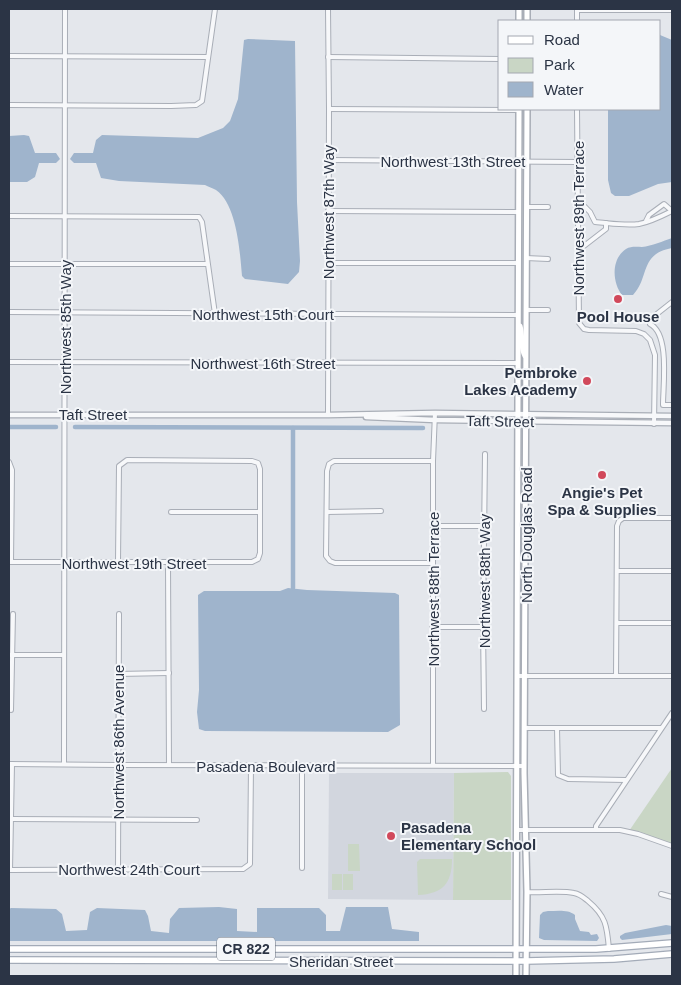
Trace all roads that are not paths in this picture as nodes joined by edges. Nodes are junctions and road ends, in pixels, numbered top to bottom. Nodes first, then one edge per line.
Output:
1 (64, 9) edge
2 (215, 9) edge
3 (328, 9) edge
4 (577, 9) edge
5 (672, 10) edge
6 (9, 56) edge
7 (65, 56) junction
8 (208, 56) junction
9 (328, 57) junction
10 (498, 59) edge
11 (9, 105) edge
12 (65, 105) junction
13 (329, 109) junction
14 (498, 110) edge
15 (519, 110) edge
16 (527, 110) edge
17 (577, 110) edge
18 (329, 160) junction
19 (519, 161) junction
20 (527, 161) junction
21 (577, 162) junction
22 (579, 205) junction
23 (527, 207) junction
24 (548, 207) dead end
25 (328, 211) junction
26 (519, 212) junction
27 (9, 216) edge
28 (65, 216) junction
29 (646, 221) junction
30 (606, 223) junction
31 (579, 246) junction
32 (526, 258) junction
33 (548, 259) dead end
34 (328, 263) junction
35 (518, 263) junction
36 (9, 264) edge
37 (65, 264) junction
38 (208, 264) junction
39 (672, 302) edge
40 (526, 310) junction
41 (548, 310) dead end
42 (9, 312) edge
43 (64, 312) junction
44 (215, 314) junction
45 (327, 314) junction
46 (518, 318) junction
47 (650, 324) junction
48 (644, 334) junction
49 (526, 357) junction
50 (9, 362) edge
51 (65, 362) junction
52 (328, 363) junction
53 (518, 363) junction
54 (672, 405) edge
55 (435, 413) junction
56 (9, 414) edge
57 (65, 414) junction
58 (518, 414) junction
59 (526, 414) junction
60 (328, 415) junction
61 (654, 416) junction
62 (672, 416) edge
63 (435, 420) junction
64 (518, 421) junction
65 (526, 421) junction
66 (672, 423) edge
67 (654, 424) junction
68 (485, 454) dead end
69 (433, 461) junction
70 (9, 462) edge
71 (382, 511) dead end
72 (171, 512) dead end
73 (260, 512) junction
74 (327, 512) junction
75 (672, 518) edge
76 (433, 526) junction
77 (483, 526) junction
78 (10, 562) edge
79 (118, 562) junction
80 (65, 563) junction
81 (168, 563) junction
82 (432, 564) junction
83 (616, 571) junction
84 (672, 571) edge
85 (13, 614) dead end
86 (119, 614) dead end
87 (617, 623) junction
88 (672, 623) edge
89 (432, 627) junction
90 (483, 627) junction
91 (10, 655) edge
92 (64, 655) junction
93 (169, 673) junction
94 (118, 674) junction
95 (517, 676) junction
96 (525, 676) junction
97 (616, 676) junction
98 (672, 676) edge
99 (484, 708) dead end
100 (11, 710) dead end
101 (672, 713) edge
102 (525, 728) junction
103 (558, 728) junction
104 (662, 728) junction
105 (11, 764) edge
106 (64, 764) junction
107 (433, 765) junction
108 (117, 766) junction
109 (169, 766) junction
110 (251, 766) junction
111 (302, 766) junction
112 (516, 766) junction
113 (524, 766) junction
114 (626, 780) junction
115 (11, 819) junction
116 (118, 819) junction
117 (197, 820) dead end
118 (516, 830) junction
119 (524, 830) junction
120 (596, 830) junction
121 (672, 846) edge
122 (302, 868) dead end
123 (118, 869) junction
124 (10, 870) edge
125 (527, 892) junction
126 (661, 894) dead end
127 (672, 897) edge
128 (672, 944) edge
129 (9, 949) edge
130 (516, 949) junction
131 (527, 949) junction
132 (609, 949) junction
133 (672, 954) edge
134 (9, 960) edge
135 (516, 961) junction
136 (526, 961) junction
137 (516, 976) edge
138 (526, 976) edge

1 - 7 street, Northwest 85th Way
2 - 8 street
3 - 9 street, Northwest 87th Way
4 - 5 street
6 - 7 street
7 - 8 street
7 - 12 street, Northwest 85th Way
8 - 12 street
9 - 10 street
9 - 13 street, Northwest 87th Way
11 - 12 street
12 - 28 street, Northwest 85th Way
13 - 14 street
13 - 18 street, Northwest 87th Way
15 - 19 main road, North Douglas Road
16 - 20 main road, North Douglas Road
17 - 21 street, Northwest 89th Terrace
18 - 19 street, Northwest 13th Street
18 - 25 street, Northwest 87th Way
19 - 20 street, Northwest 13th Street
19 - 26 main road, North Douglas Road
20 - 21 street, Northwest 13th Street
20 - 23 main road, North Douglas Road
21 - 22 street, Northwest 89th Terrace
22 - 30 street
22 - 31 street, Northwest 89th Terrace
23 - 24 street
23 - 32 main road, North Douglas Road
25 - 26 street
25 - 34 street, Northwest 87th Way
26 - 35 main road, North Douglas Road
27 - 28 street
28 - 37 street, Northwest 85th Way
28 - 38 street
29 - 29 street
29 - 30 street
30 - 31 street
31 - 48 street, Northwest 89th Terrace
32 - 33 street
32 - 40 main road, North Douglas Road
34 - 35 street
34 - 45 street, Northwest 87th Way
35 - 46 main road, North Douglas Road
36 - 37 street
37 - 38 street
37 - 43 street, Northwest 85th Way
38 - 44 street
39 - 47 street
40 - 41 street
40 - 49 main road, North Douglas Road
42 - 43 street, Northwest 15th Court
43 - 44 street, Northwest 15th Court
43 - 51 street, Northwest 85th Way
44 - 45 street, Northwest 15th Court
45 - 46 street, Northwest 15th Court
45 - 52 street, Northwest 87th Way
46 - 49 main road
46 - 53 main road, North Douglas Road
47 - 48 street
47 - 54 street
48 - 61 street
49 - 59 main road, North Douglas Road
50 - 51 street, Northwest 16th Street
51 - 52 street, Northwest 16th Street
51 - 57 street, Northwest 85th Way
52 - 53 street, Northwest 16th Street
52 - 60 street, Northwest 87th Way
53 - 58 main road, North Douglas Road
55 - 58 street, Taft Street
55 - 60 street, Taft Street
55 - 63 street, Northwest 88th Terrace
56 - 57 street, Taft Street
57 - 60 street, Taft Street
57 - 80 street, Northwest 85th Way
58 - 59 street, Taft Street
58 - 64 main road, North Douglas Road
59 - 61 street, Taft Street
59 - 65 main road, North Douglas Road
60 - 63 street, Taft Street
61 - 62 street, Taft Street
61 - 67 street
63 - 64 street, Taft Street
63 - 69 street, Northwest 88th Terrace
64 - 65 street, Taft Street
64 - 95 main road, North Douglas Road
65 - 67 street, Taft Street
65 - 96 main road, North Douglas Road
66 - 67 street, Taft Street
68 - 77 street, Northwest 88th Way
69 - 74 street
69 - 76 street, Northwest 88th Terrace
70 - 78 street
71 - 74 street
72 - 73 street
73 - 79 street
73 - 81 street, Northwest 19th Street
74 - 82 street
75 - 83 street
76 - 77 street
76 - 82 street, Northwest 88th Terrace
77 - 90 street, Northwest 88th Way
78 - 80 street, Northwest 19th Street
79 - 80 street, Northwest 19th Street
79 - 81 street, Northwest 19th Street
80 - 92 street, Northwest 85th Way
81 - 93 street
82 - 89 street, Northwest 88th Terrace
83 - 84 street
83 - 87 street
85 - 91 street
86 - 94 street, Northwest 86th Avenue
87 - 88 street
87 - 97 street
89 - 90 street
89 - 107 street, Northwest 88th Terrace
90 - 99 street, Northwest 88th Way
91 - 92 street
91 - 100 street
92 - 106 street, Northwest 85th Way
93 - 94 street
93 - 109 street
94 - 108 street, Northwest 86th Avenue
95 - 96 street
95 - 112 main road, North Douglas Road
96 - 97 street
96 - 102 main road, North Douglas Road
97 - 98 street
101 - 104 street
102 - 103 street
102 - 113 main road, North Douglas Road
103 - 104 street
103 - 114 street
104 - 114 street
105 - 106 street, Pasadena Boulevard
105 - 115 street
106 - 108 street, Pasadena Boulevard
107 - 111 street, Pasadena Boulevard
107 - 112 street, Pasadena Boulevard
108 - 109 street, Pasadena Boulevard
108 - 116 street, Northwest 86th Avenue
109 - 110 street, Pasadena Boulevard
110 - 111 street, Pasadena Boulevard
110 - 123 street, Northwest 24th Court
111 - 122 street
112 - 113 street, Pasadena Boulevard
112 - 118 main road, North Douglas Road
113 - 119 main road, North Douglas Road
114 - 120 street
115 - 116 street
115 - 124 street
116 - 117 street
116 - 123 street, Northwest 86th Avenue
118 - 119 street
118 - 130 main road, North Douglas Road
119 - 120 street
119 - 125 main road, North Douglas Road
120 - 121 street
123 - 124 street, Northwest 24th Court
125 - 131 main road, North Douglas Road
125 - 132 street
126 - 127 street
128 - 132 main road, Sheridan Street / CR 822
129 - 130 main road, Sheridan Street / CR 822
130 - 131 main road, Sheridan Street / CR 822
130 - 135 main road, North Douglas Road
131 - 132 main road, Sheridan Street / CR 822
131 - 136 main road, North Douglas Road
133 - 136 main road, Sheridan Street / CR 822
134 - 135 main road, Sheridan Street / CR 822
135 - 136 main road, Sheridan Street / CR 822
135 - 137 main road, North Douglas Road
136 - 138 main road, North Douglas Road

